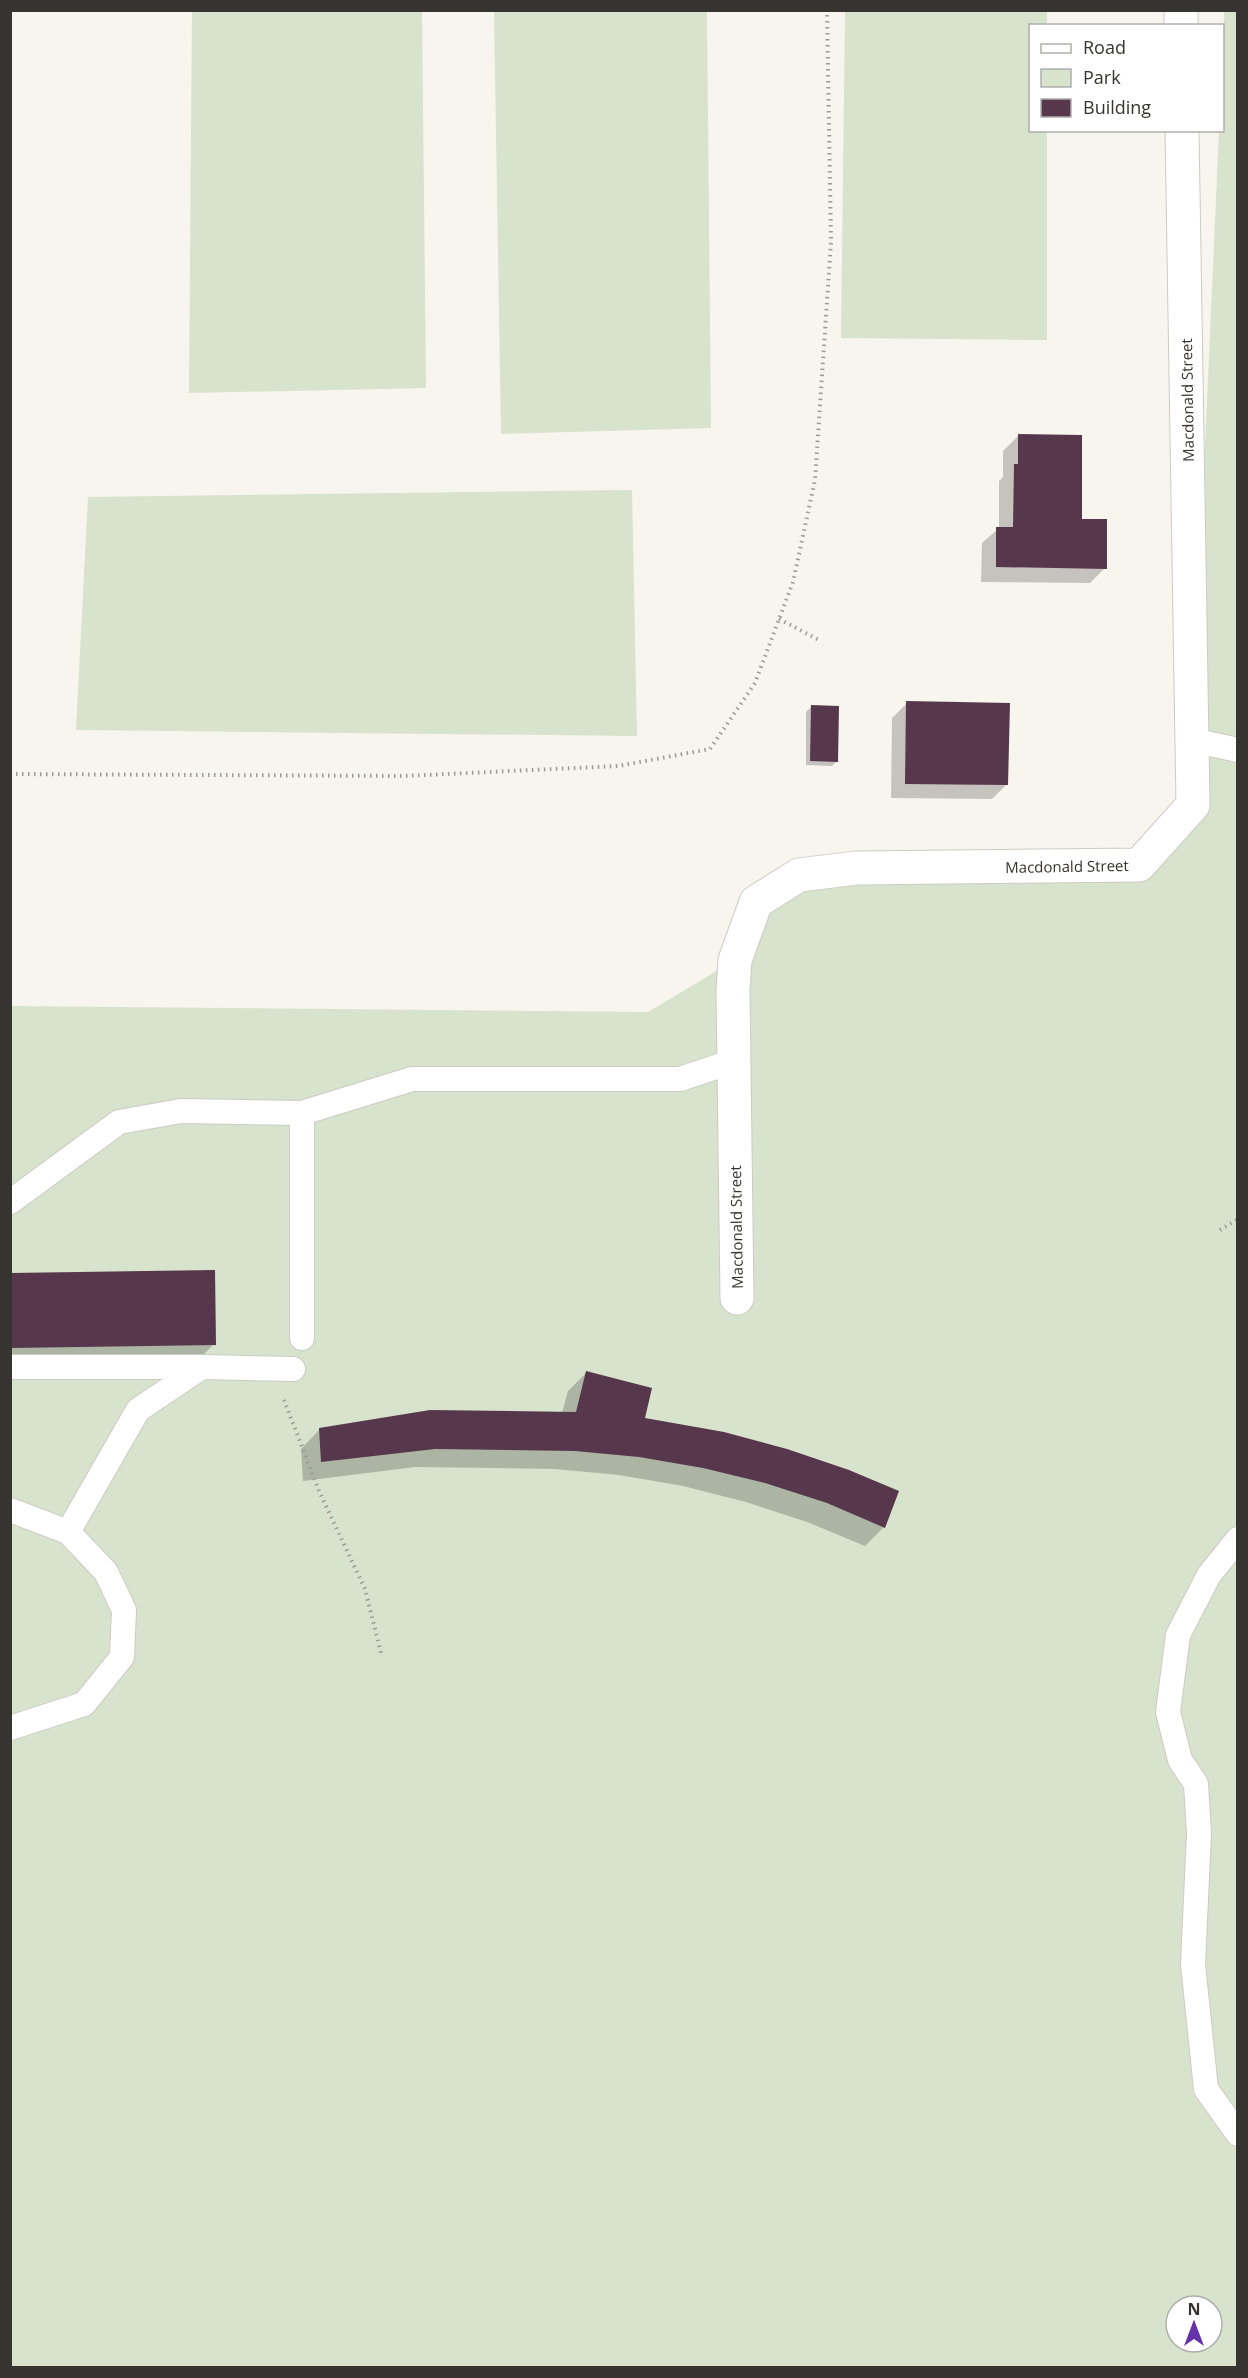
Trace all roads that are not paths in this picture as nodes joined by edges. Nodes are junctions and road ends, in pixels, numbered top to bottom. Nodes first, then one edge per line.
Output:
1 (1182, 132) edge
2 (1192, 740) junction
3 (1238, 750) edge
4 (734, 1061) junction
5 (302, 1113) junction
6 (10, 1202) edge
7 (737, 1298) dead end
8 (302, 1338) dead end
9 (10, 1367) edge
10 (202, 1367) junction
11 (293, 1369) road end
12 (10, 1510) edge
13 (68, 1532) junction
14 (1238, 1539) edge
15 (10, 1728) edge
16 (1238, 2134) edge

1 - 2 street, Macdonald Street
2 - 3 lane
2 - 4 street, Macdonald Street
4 - 5 lane
4 - 7 street, Macdonald Street
5 - 6 lane
5 - 8 lane
9 - 10 lane
10 - 11 lane
10 - 13 lane
12 - 13 lane
13 - 15 lane
14 - 16 lane

